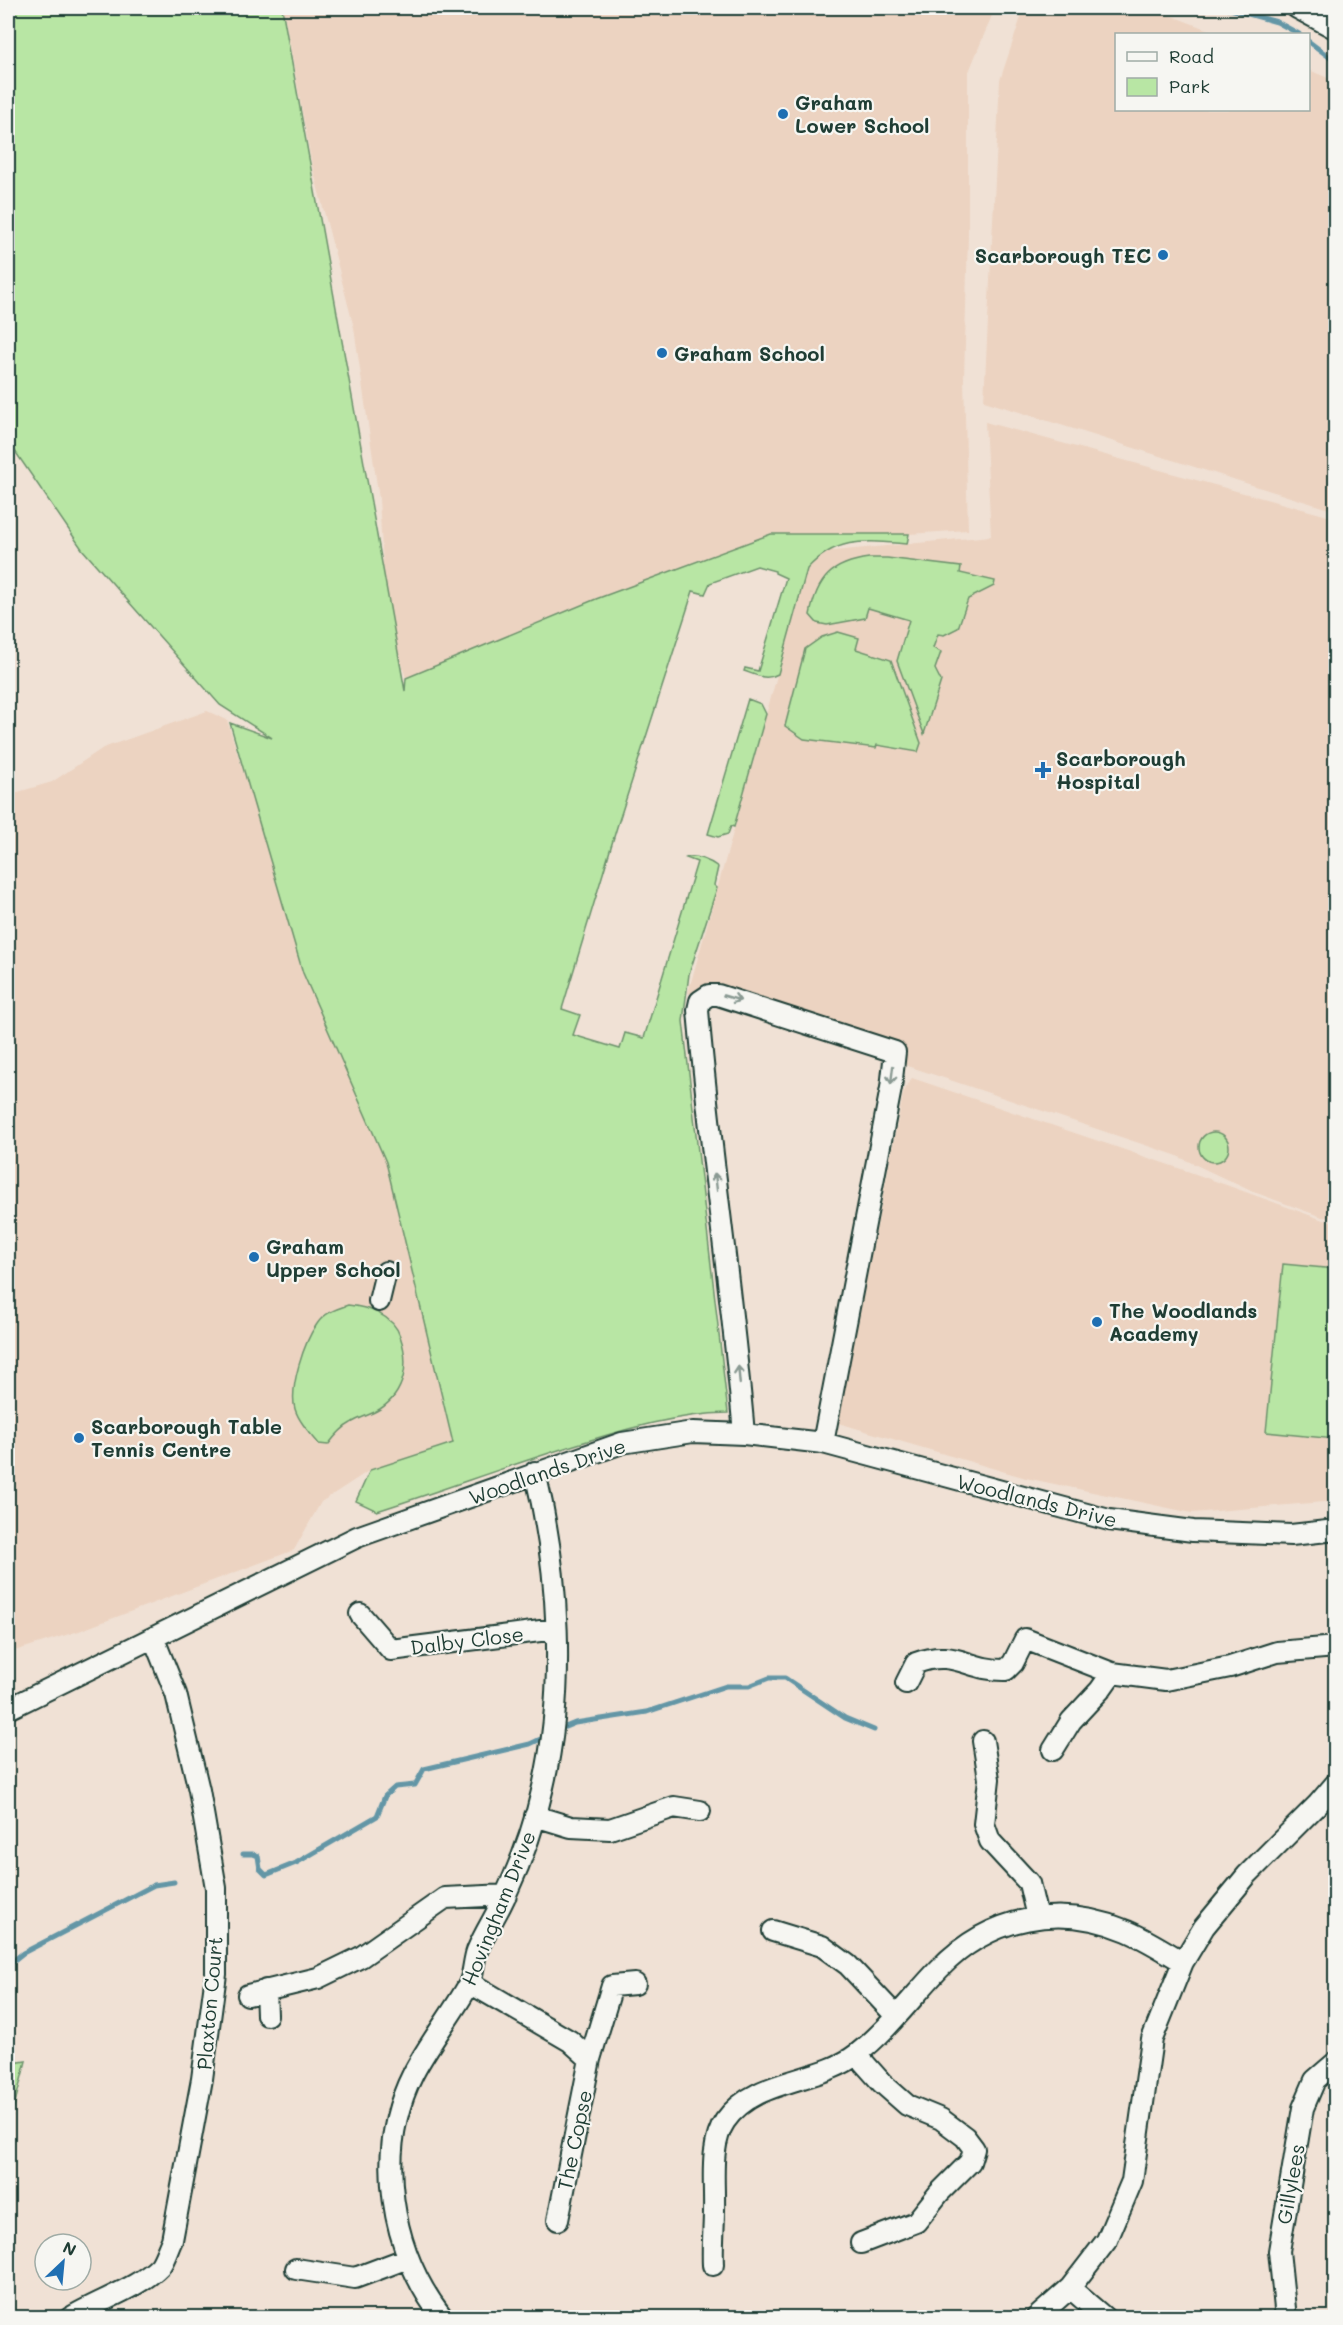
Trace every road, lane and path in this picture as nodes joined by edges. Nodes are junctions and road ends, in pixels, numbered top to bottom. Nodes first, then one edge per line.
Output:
1 (1297, 8) edge
2 (1335, 29) edge
3 (386, 1272) dead end
4 (379, 1301) dead end
5 (744, 1434) junction
6 (823, 1443) junction
7 (535, 1472) junction
8 (1335, 1530) edge
9 (360, 1614) dead end
10 (556, 1629) junction
11 (154, 1639) junction
12 (1335, 1647) edge
13 (1112, 1673) junction
14 (906, 1683) dead end
15 (8, 1709) edge
16 (983, 1741) dead end
17 (1053, 1750) dead end
18 (1335, 1783) edge
19 (700, 1811) dead end
20 (535, 1816) junction
21 (506, 1895) junction
22 (1037, 1917) junction
23 (774, 1931) dead end
24 (1183, 1962) junction
25 (470, 1983) junction
26 (635, 1984) dead end
27 (267, 2015) dead end
28 (896, 2016) junction
29 (857, 2055) junction
30 (590, 2059) junction
31 (1335, 2062) edge
32 (558, 2220) dead end
33 (861, 2243) dead end
34 (408, 2258) junction
35 (713, 2265) dead end
36 (296, 2269) dead end
37 (1070, 2288) junction
38 (70, 2318) edge
39 (443, 2318) edge
40 (1036, 2318) edge
41 (1105, 2318) edge
42 (1286, 2318) edge

1 - 2 street
3 - 4 street
5 - 6 street, Woodlands Drive
5 -> 6 street
5 - 7 street, Woodlands Drive
6 - 8 street, Woodlands Drive
7 - 10 street, Hovingham Drive
7 - 11 street, Woodlands Drive
9 - 10 street, Dalby Close
10 - 20 street, Hovingham Drive
11 - 15 street, Woodlands Drive
11 - 38 street, Plaxton Court
12 - 13 street
13 - 14 street
13 - 17 street
16 - 22 street
18 - 24 street
19 - 20 street
20 - 21 street, Hovingham Drive
21 - 25 street, Hovingham Drive
21 - 27 street
22 - 24 street
22 - 28 street
23 - 28 street
24 - 37 street
25 - 30 street
25 - 34 street, Hovingham Drive
26 - 30 street, The Copse
28 - 29 street
29 - 33 street
29 - 35 street
30 - 32 street, The Copse
31 - 42 street, Gillylees
34 - 36 street
34 - 39 street, Hovingham Drive
37 - 40 street
37 - 41 street

